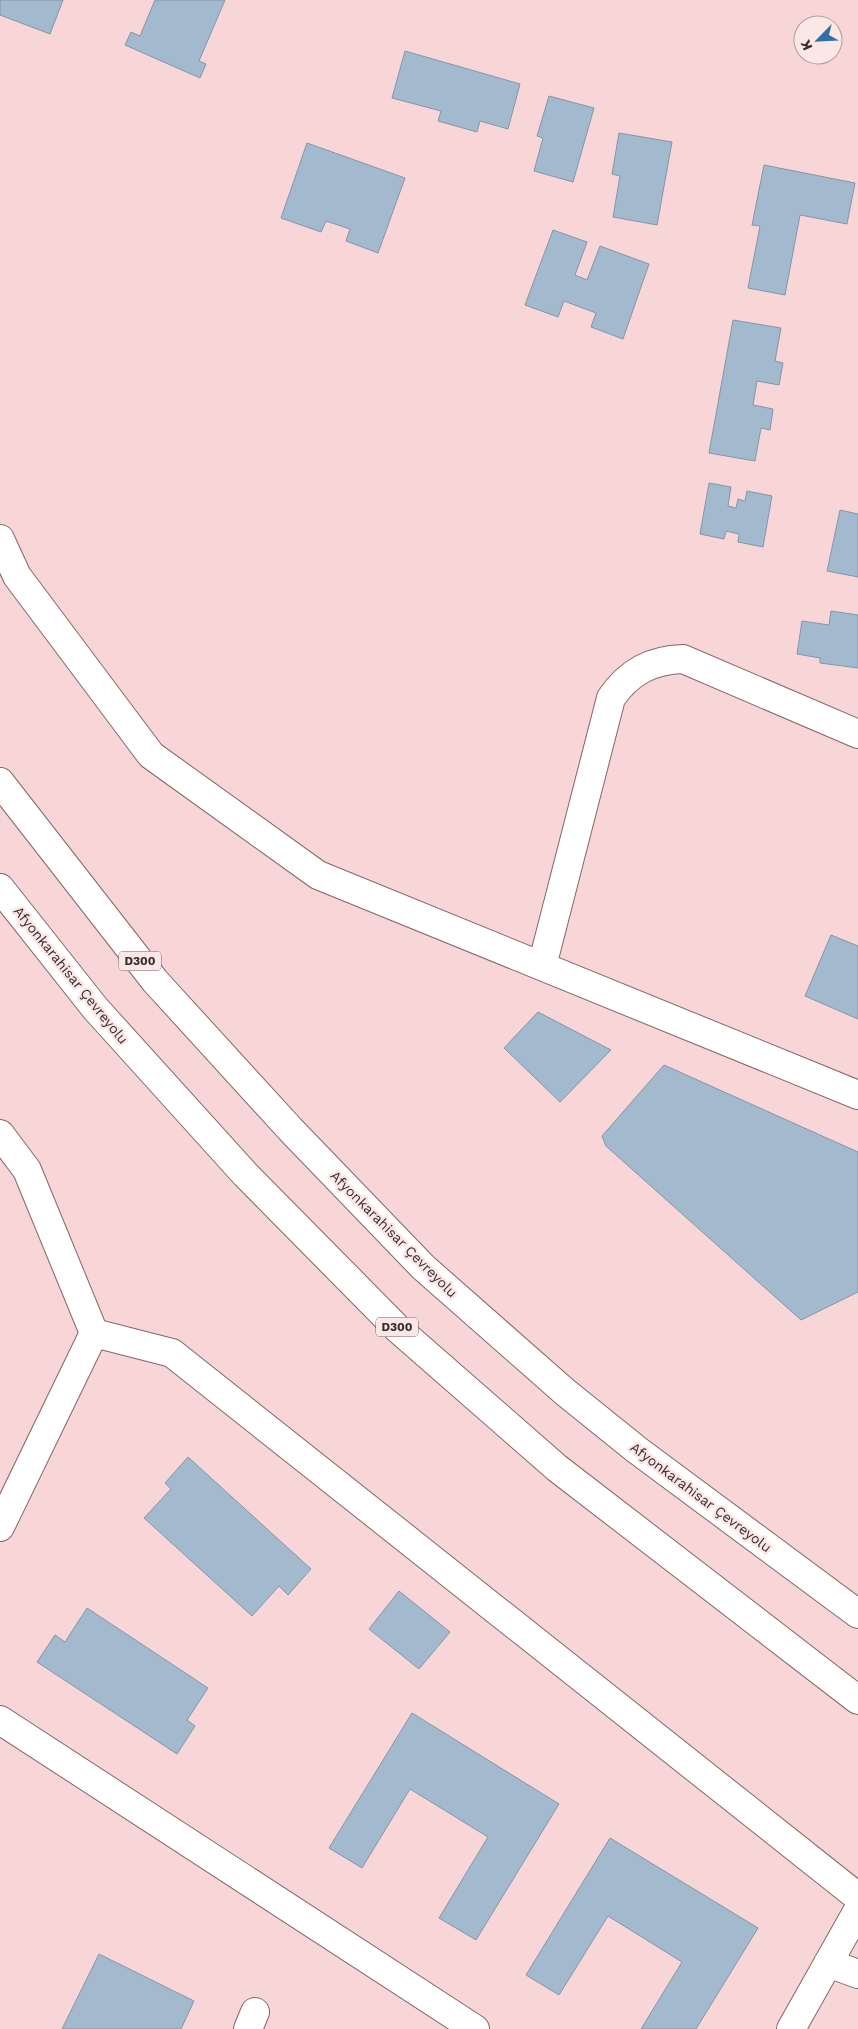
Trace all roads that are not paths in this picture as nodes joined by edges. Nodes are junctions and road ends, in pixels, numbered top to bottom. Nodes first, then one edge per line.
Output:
1 (0, 539) edge
2 (858, 734) edge
3 (0, 782) edge
4 (0, 888) edge
5 (542, 966) junction
6 (858, 1095) edge
7 (0, 1134) edge
8 (94, 1333) junction
9 (0, 1527) edge
10 (858, 1614) edge
11 (858, 1700) edge
12 (0, 1720) edge
13 (858, 1897) edge
14 (858, 1910) edge
15 (828, 1963) junction
16 (858, 1974) edge
17 (475, 2029) edge
18 (791, 2029) edge

1 - 5 main road
2 - 5 main road
3 - 10 main road, Afyonkarahisar Çevreyolu / D300
4 - 11 main road, Afyonkarahisar Çevreyolu / D300
5 - 6 main road
7 - 8 main road
8 - 9 main road
8 - 13 main road
12 - 17 main road
14 - 15 main road
15 - 16 main road
15 - 18 main road

